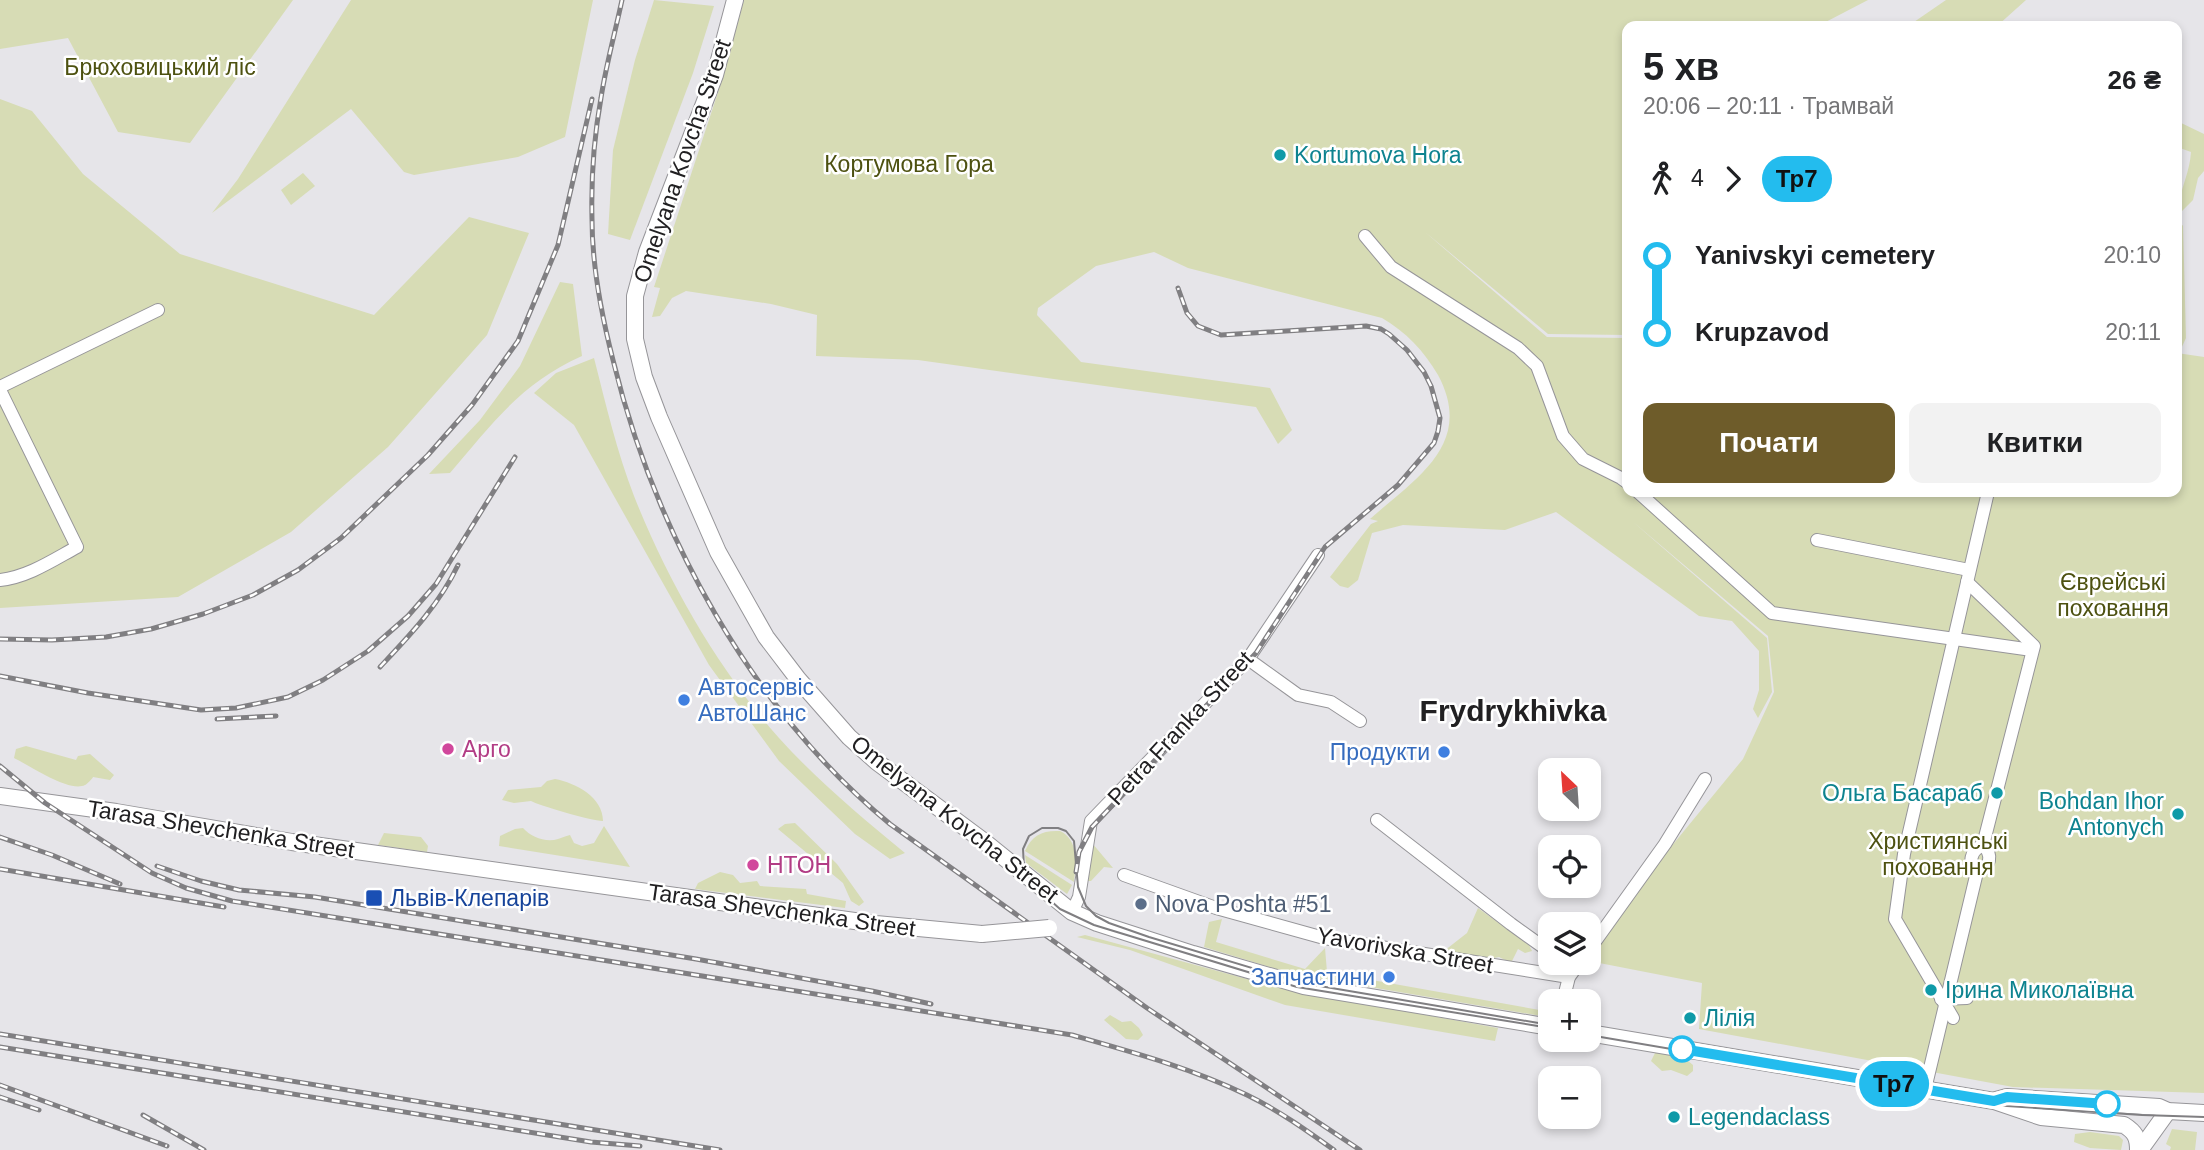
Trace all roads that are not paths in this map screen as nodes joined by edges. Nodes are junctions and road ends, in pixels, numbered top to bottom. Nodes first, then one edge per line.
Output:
1 (735, 0) edge
2 (1365, 236) dead end
3 (158, 310) dead end
4 (0, 388) edge
5 (1622, 479) edge
6 (1644, 497) edge
7 (1986, 497) edge
8 (1817, 540) dead end
9 (1318, 555) dead end
10 (1968, 576) junction
11 (0, 580) edge
12 (1954, 639) junction
13 (2032, 650) junction
14 (1248, 659) junction
15 (1360, 721) dead end
16 (1705, 779) dead end
17 (0, 796) edge
18 (1377, 820) dead end
19 (1124, 875) dead end
20 (1072, 912) junction
21 (1601, 933) edge
22 (1538, 943) edge
23 (1538, 964) edge
24 (1967, 998) dead end
25 (1941, 1003) junction
26 (1953, 1018) dead end
27 (1538, 1025) edge
28 (1601, 1035) edge
29 (1924, 1089) junction
30 (1994, 1101) junction
31 (2168, 1111) junction
32 (2204, 1113) edge
33 (2139, 1150) edge

1 - 20 main road, Omelyana Kovcha Street
2 - 5 street
3 - 4 street
4 - 11 street
6 - 12 street
7 - 10 street
8 - 10 street
9 - 14 street, Petra Franka Street
10 - 12 street
10 - 13 street
12 - 13 street
12 - 25 street
13 - 25 street
14 - 15 street
14 - 20 street, Petra Franka Street
16 - 21 street
17 - 20 main road, Tarasa Shevchenka Street, bridge
18 - 22 street
19 - 23 street, Yavorivska Street
20 - 27 main road
24 - 25 street
25 - 26 street
25 - 29 street
28 - 29 main road
29 - 30 main road
30 - 31 main road
30 - 33 main road
31 - 32 main road
31 - 33 main road

